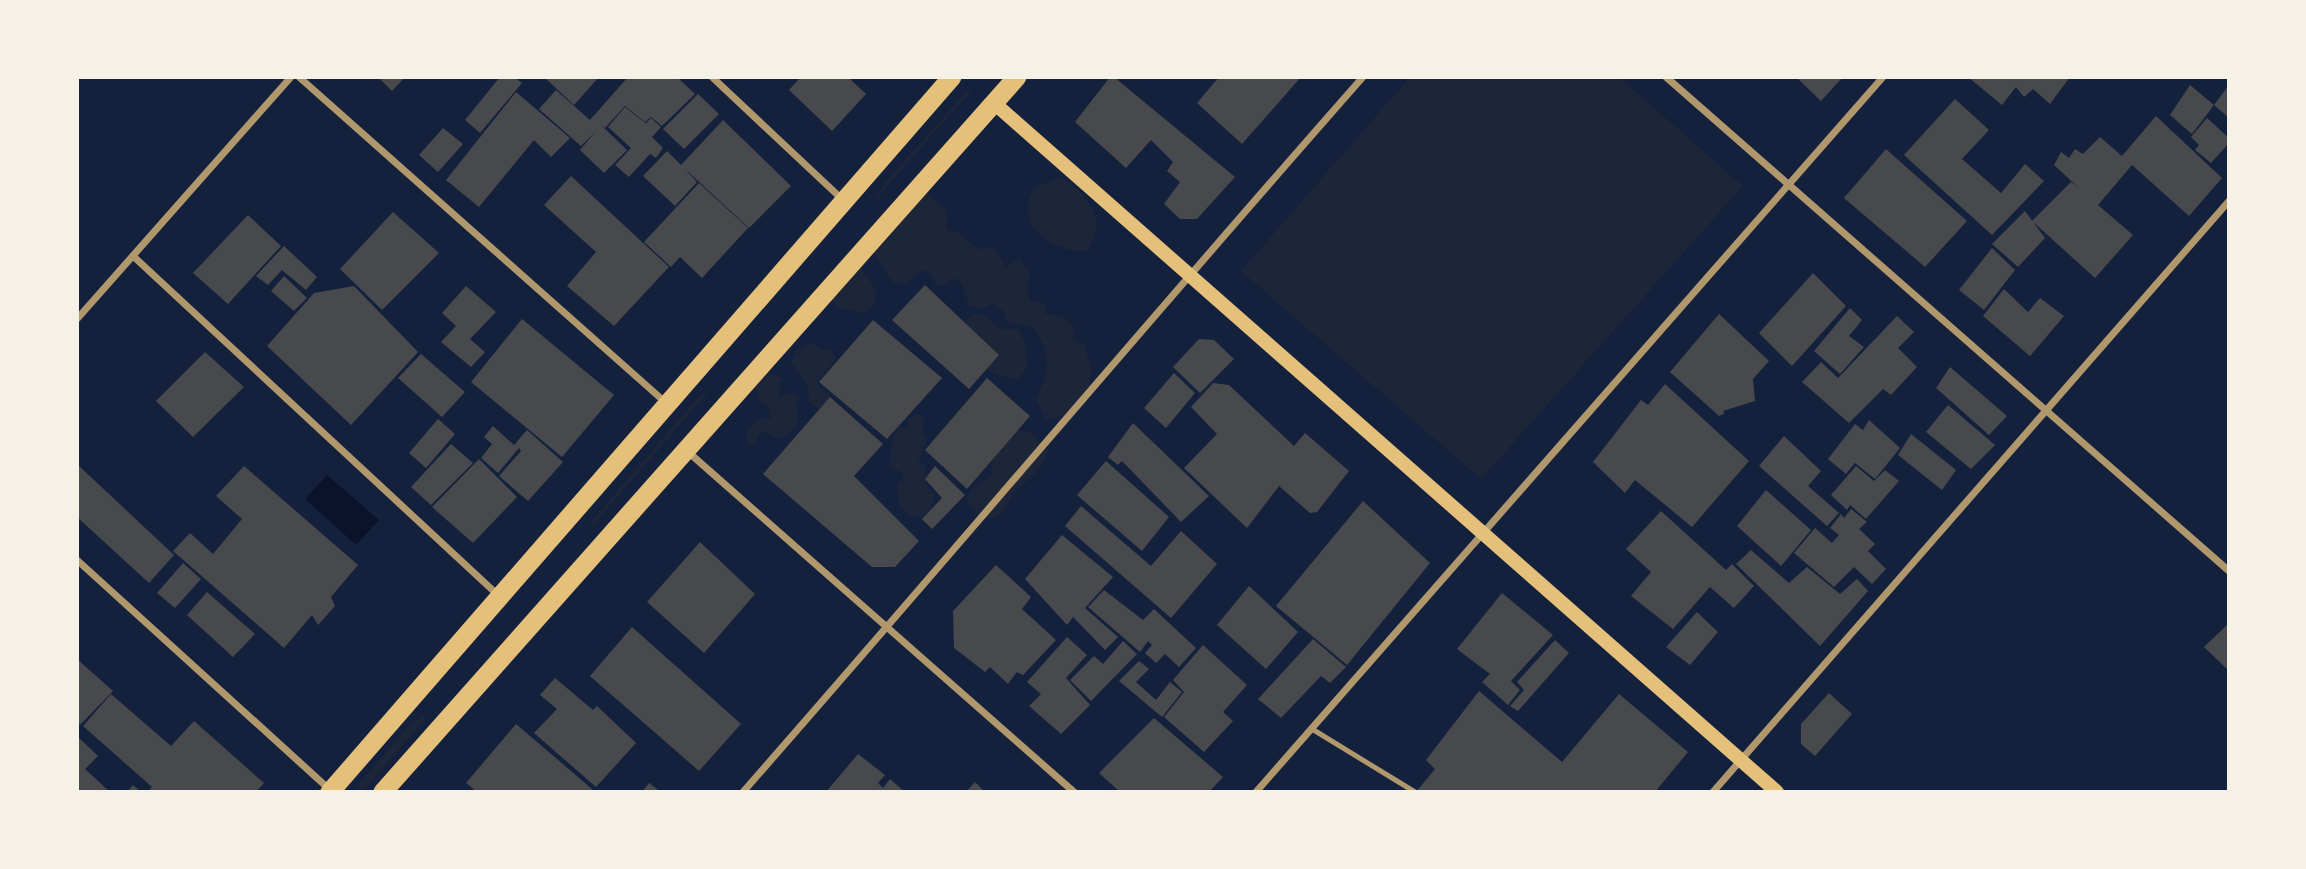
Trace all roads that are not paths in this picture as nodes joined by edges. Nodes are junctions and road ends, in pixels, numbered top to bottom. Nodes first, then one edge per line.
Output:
1 (291, 77) edge
2 (299, 77) edge
3 (712, 77) edge
4 (952, 77) edge
5 (1017, 77) edge
6 (1363, 77) edge
7 (1666, 77) edge
8 (1883, 77) edge
9 (994, 103) junction
10 (1789, 185) junction
11 (844, 201) junction
12 (2229, 201) edge
13 (133, 256) junction
14 (1188, 275) junction
15 (77, 320) edge
16 (667, 403) junction
17 (2046, 411) junction
18 (686, 450) junction
19 (1484, 535) junction
20 (77, 560) edge
21 (2229, 571) edge
22 (500, 597) junction
23 (887, 628) junction
24 (1312, 729) junction
25 (1741, 760) junction
26 (331, 792) edge
27 (383, 792) edge
28 (743, 792) edge
29 (1073, 792) edge
30 (1256, 792) edge
31 (1415, 792) edge
32 (1713, 792) edge
33 (1777, 792) edge

1 - 13 street
2 - 16 street
3 - 11 street
4 - 11 highway
5 - 9 highway
6 - 14 street
7 - 10 street
8 - 10 street
9 - 14 main road
9 - 18 highway
10 - 17 street
10 - 19 street
11 - 16 highway
12 - 17 street
13 - 15 street
13 - 22 street
14 - 19 main road
14 - 23 street
16 - 22 highway
17 - 21 street
17 - 25 street
18 - 23 street
18 - 27 highway
19 - 24 street
19 - 25 main road
20 - 26 street
22 - 26 highway
23 - 28 street
23 - 29 street
24 - 30 street
24 - 31 lane
25 - 32 street
25 - 33 main road

